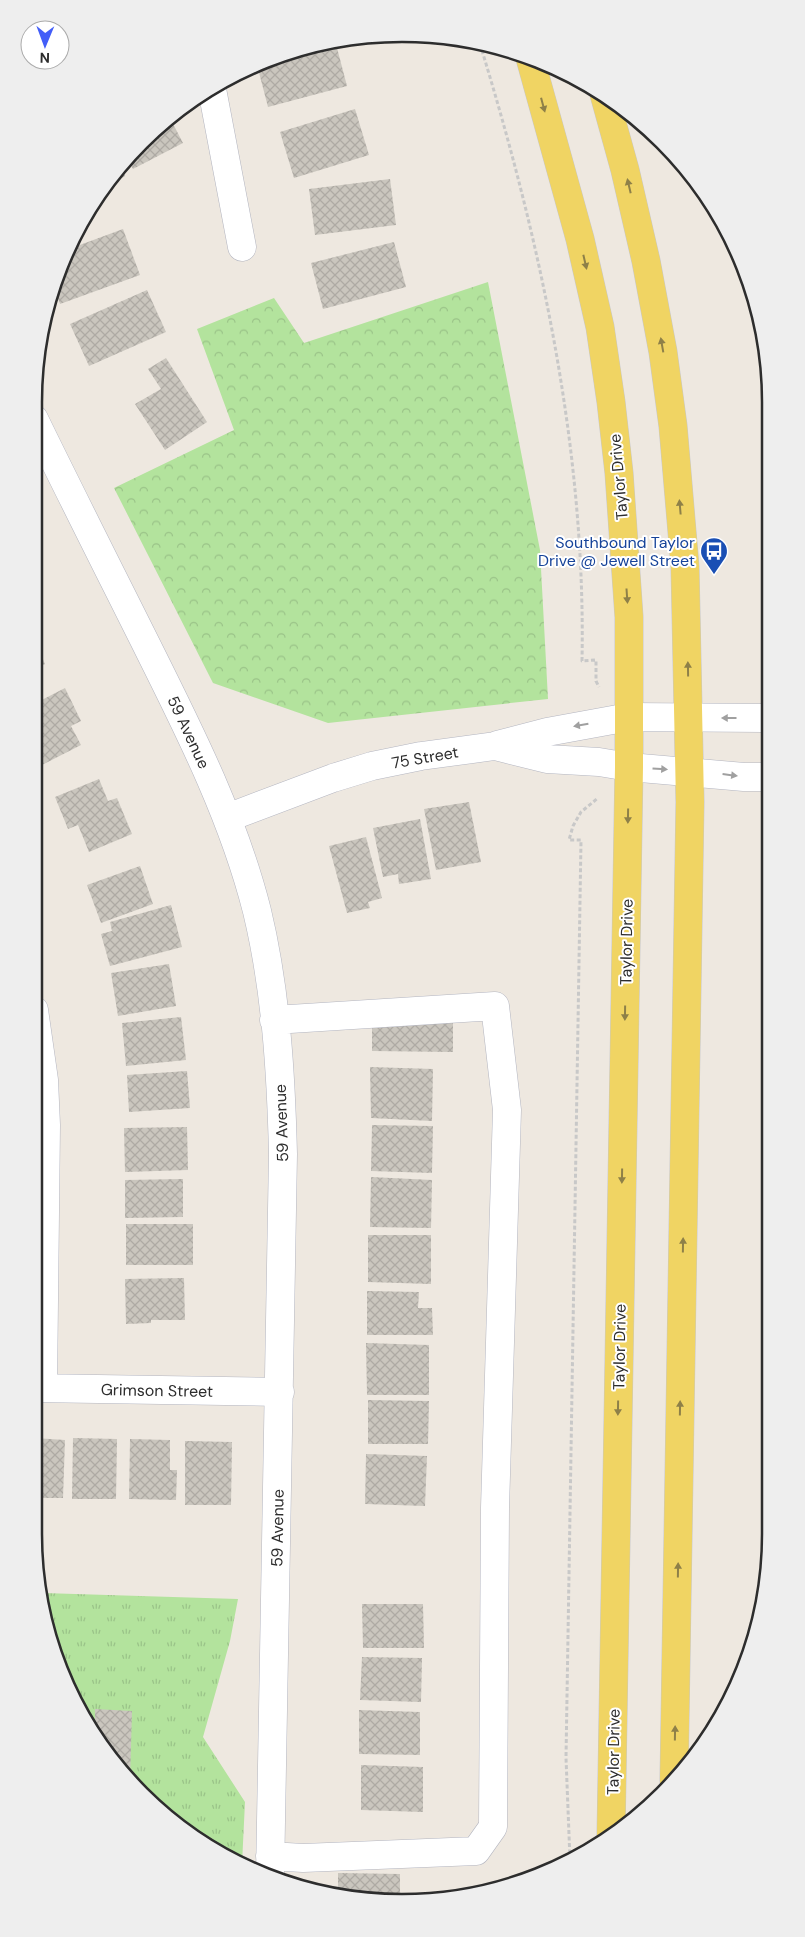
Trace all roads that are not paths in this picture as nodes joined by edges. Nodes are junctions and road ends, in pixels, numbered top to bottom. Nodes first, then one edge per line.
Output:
1 (533, 67) edge
2 (213, 96) edge
3 (607, 106) edge
4 (242, 247) dead end
5 (42, 435) edge
6 (629, 717) junction
7 (689, 718) junction
8 (762, 718) edge
9 (496, 746) junction
10 (630, 767) junction
11 (690, 771) junction
12 (762, 777) edge
13 (227, 818) junction
14 (274, 1020) junction
15 (42, 1066) edge
16 (42, 1256) edge
17 (42, 1388) edge
18 (280, 1392) junction
19 (674, 1771) edge
20 (611, 1828) edge
21 (270, 1866) edge

1 -> 6 main road, Taylor Drive
2 - 4 street
7 -> 3 main road
5 - 13 street, 59 Avenue
6 - 7 street
6 -> 9 street
6 - 10 main road, Taylor Drive
8 -> 7 street
7 - 11 main road
9 - 10 street, 75 Street
9 - 13 street, 75 Street
10 -> 11 street, 75 Street
10 -> 20 main road, Taylor Drive
11 -> 12 street, 75 Street
19 -> 11 main road
13 - 14 street, 59 Avenue
14 - 18 street, 59 Avenue
14 - 21 street
15 - 16 street
17 - 18 street, Grimson Street
18 - 21 street, 59 Avenue

